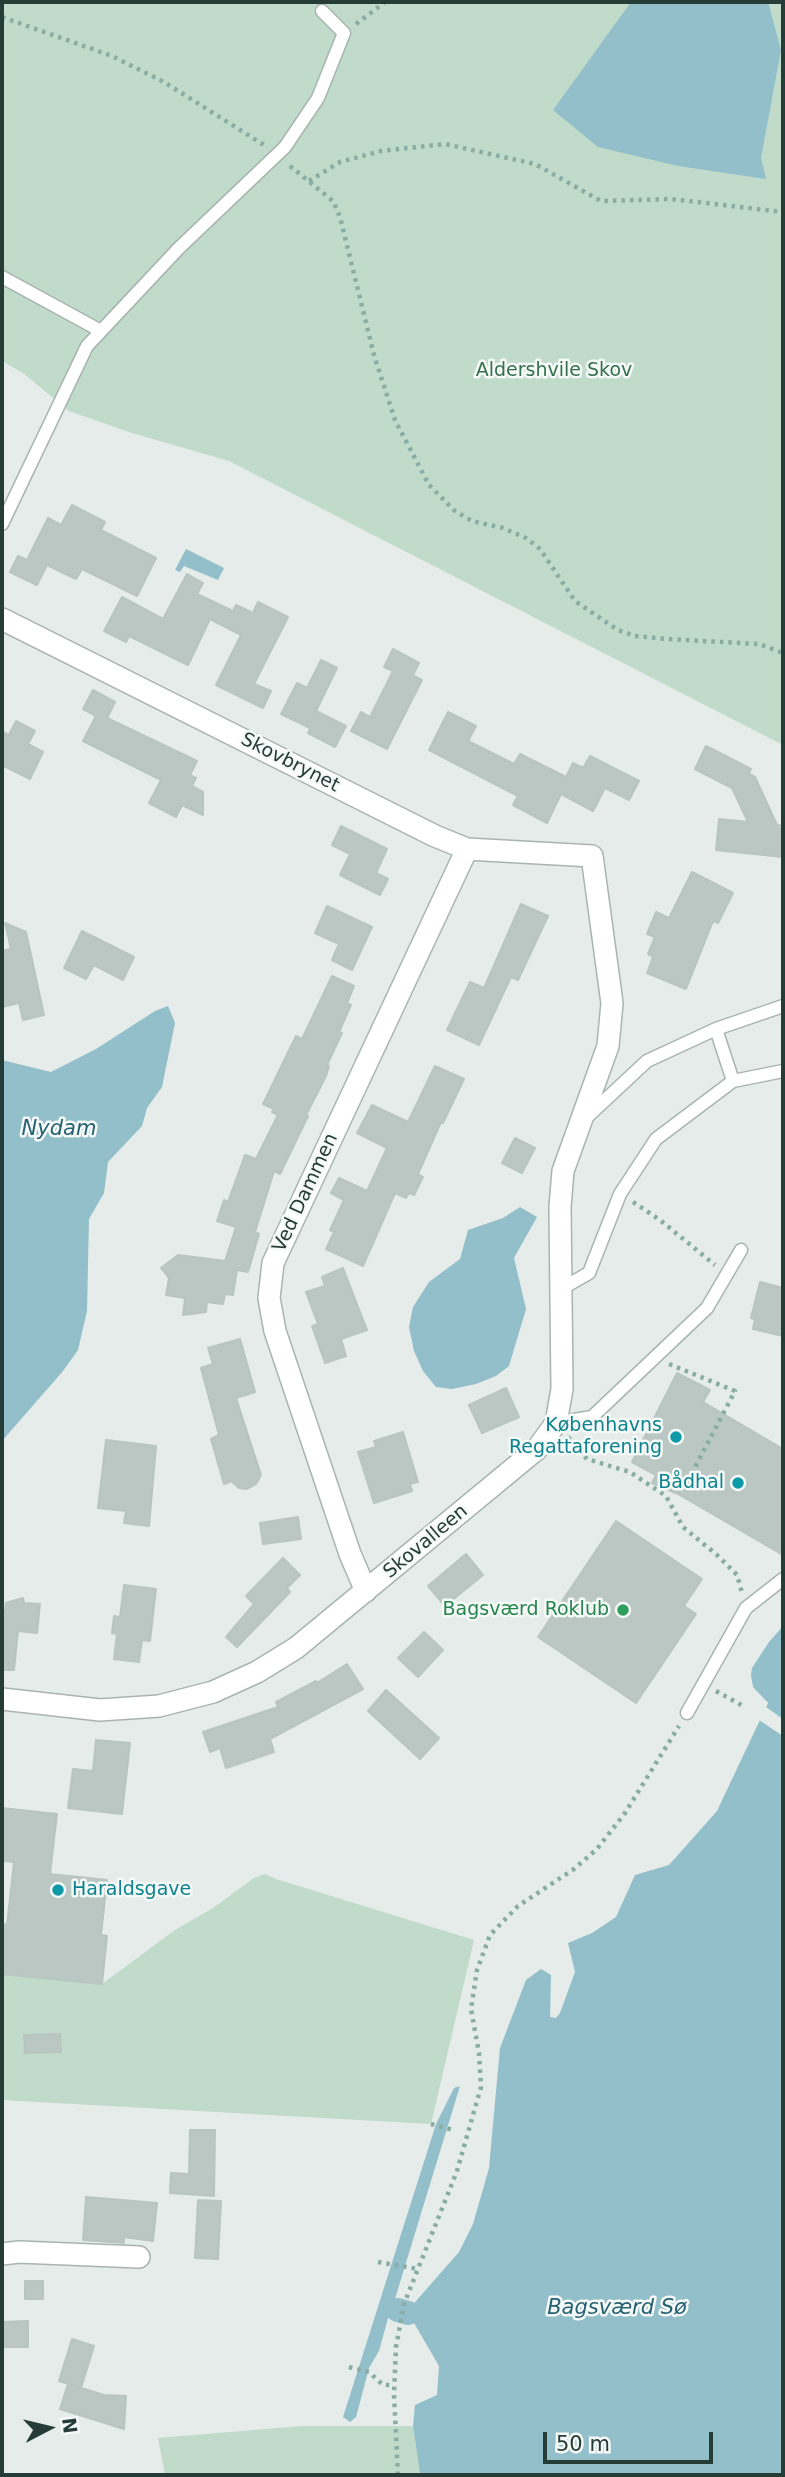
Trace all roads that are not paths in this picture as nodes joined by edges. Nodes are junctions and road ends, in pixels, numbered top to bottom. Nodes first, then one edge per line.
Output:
1 (322, 10) dead end
2 (2, 277) edge
3 (101, 331) junction
4 (2, 524) edge
5 (2, 619) edge
6 (467, 849) junction
7 (592, 856) joint
8 (783, 1006) edge
9 (716, 1029) junction
10 (783, 1071) edge
11 (733, 1081) junction
12 (577, 1128) junction
13 (741, 1250) dead end
14 (561, 1289) junction
15 (556, 1423) junction
16 (783, 1579) edge
17 (366, 1591) junction
18 (2, 1699) edge
19 (687, 1713) road end
20 (2, 2254) edge
21 (139, 2256) dead end

1 - 3 lane
2 - 3 lane
3 - 4 lane
5 - 6 street, Skovbrynet
6 - 7 street, Skovbrynet
6 - 17 street, Ved Dammen
7 - 12 street, Skovalleen
8 - 9 lane
9 - 11 lane
9 - 12 lane
10 - 11 lane
11 - 14 lane
12 - 14 street, Skovalleen
13 - 15 lane
14 - 15 street, Skovalleen
15 - 17 street, Skovalleen
16 - 19 lane
17 - 18 street, Skovalleen
20 - 21 street

